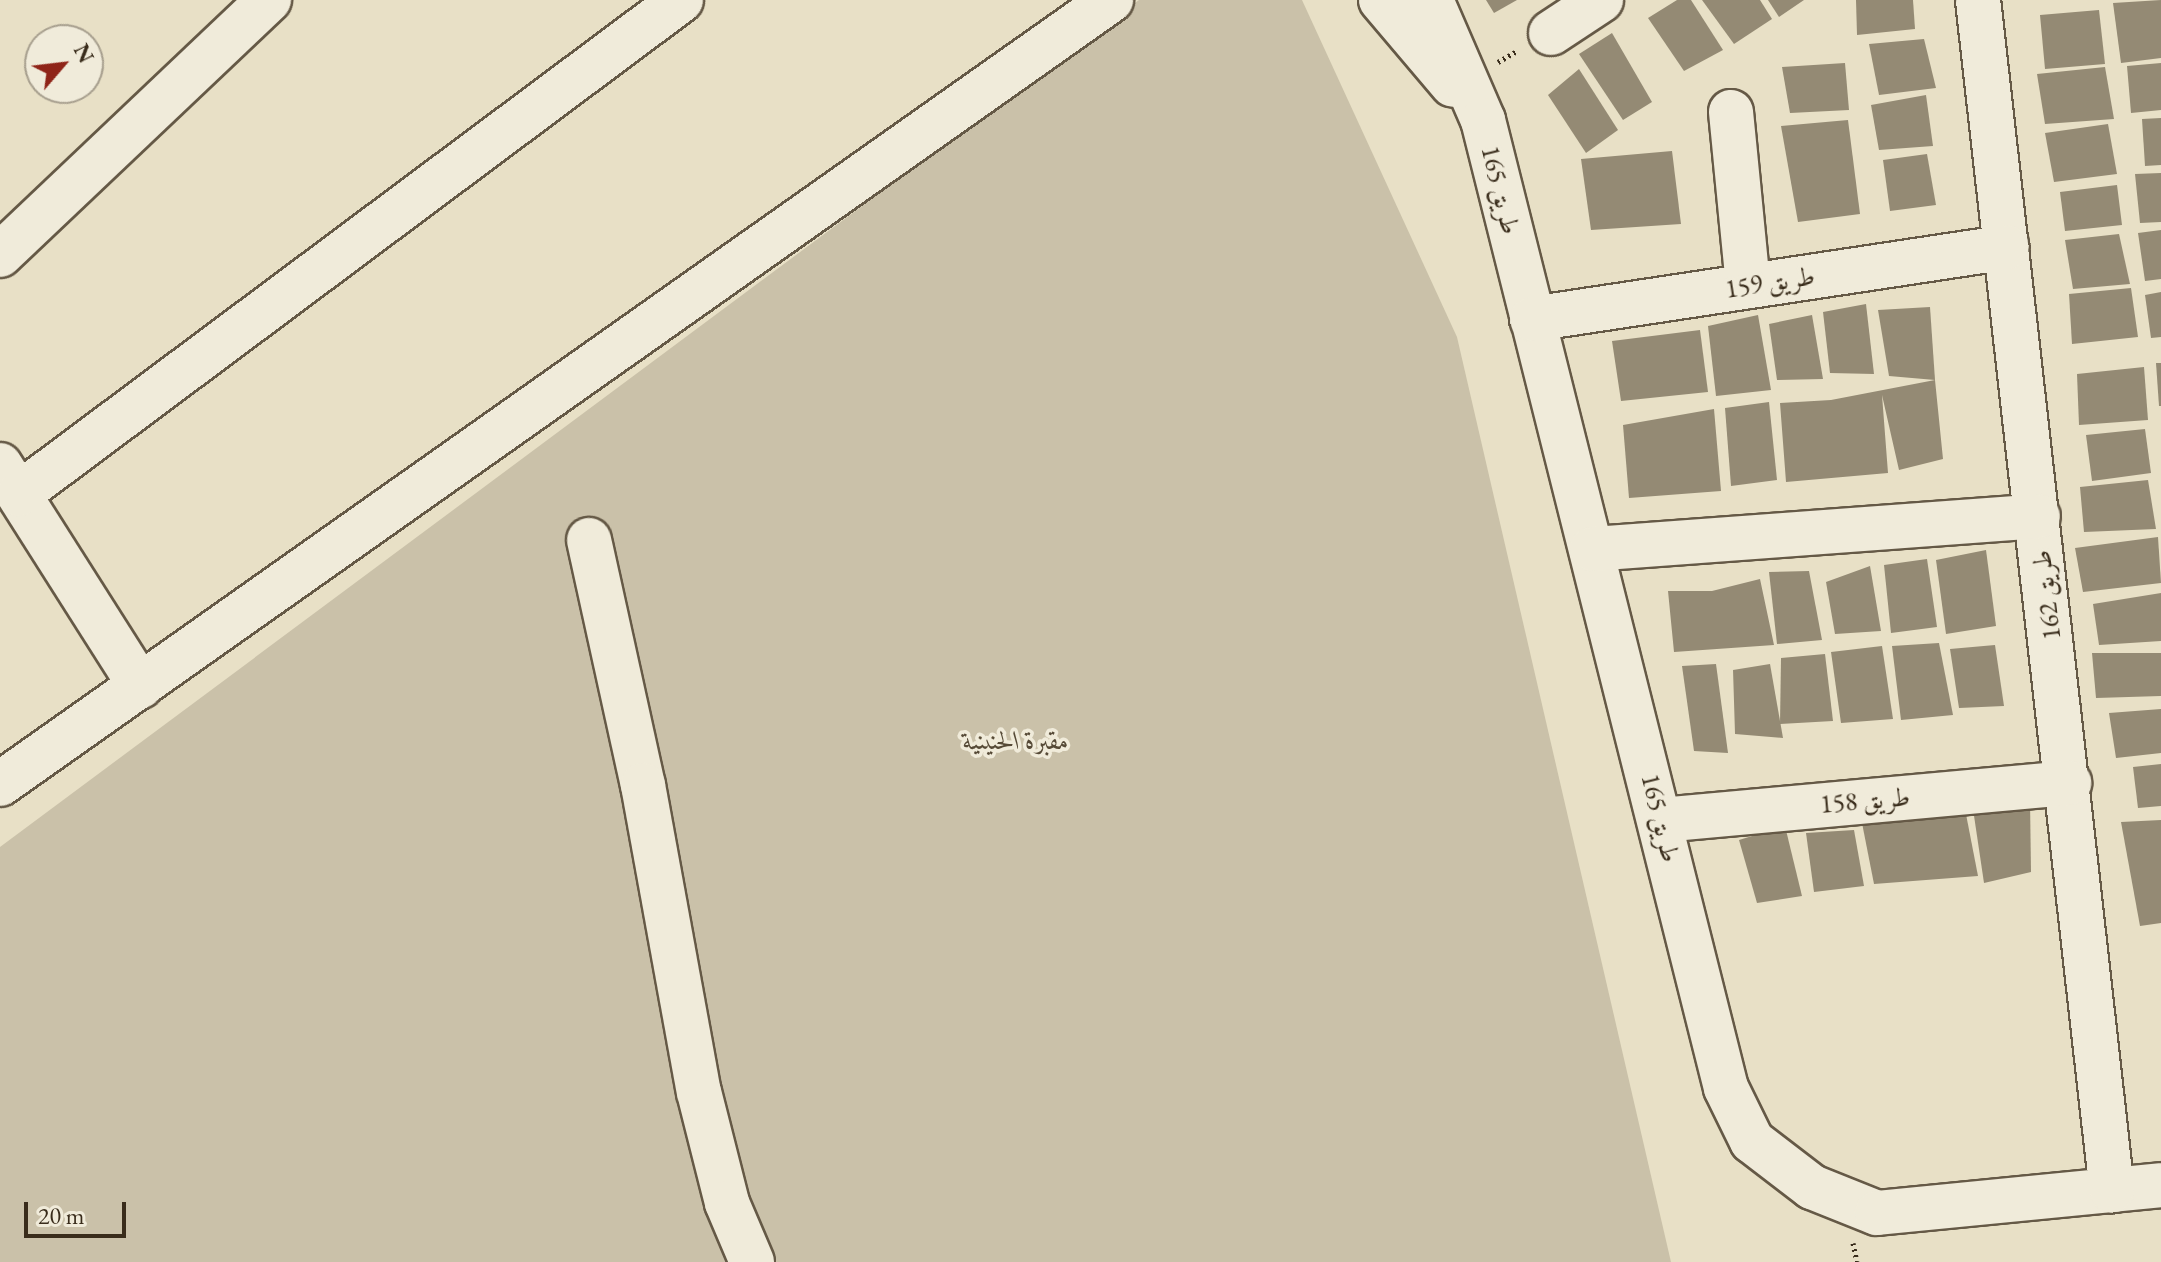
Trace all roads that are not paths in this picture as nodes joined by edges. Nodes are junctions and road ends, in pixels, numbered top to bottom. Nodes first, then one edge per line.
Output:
1 (269, 0) edge
2 (681, 0) edge
3 (1111, 0) edge
4 (1381, 0) edge
5 (1431, 0) edge
6 (1601, 0) edge
7 (1978, 0) edge
8 (1551, 33) road end
9 (1731, 112) dead end
10 (1483, 120) junction
11 (2007, 247) junction
12 (0, 255) edge
13 (1748, 286) junction
14 (1532, 319) junction
15 (10, 480) edge
16 (2038, 516) junction
17 (589, 540) dead end
18 (1592, 549) junction
19 (140, 686) junction
20 (2069, 783) junction
21 (0, 784) edge
22 (1661, 820) junction
23 (2161, 1185) edge
24 (2112, 1190) junction
25 (752, 1262) edge

1 - 12 street
2 - 15 street
3 - 19 street
4 - 10 street, طريق 165
5 - 10 street, طريق 165
6 - 8 street
7 - 11 street, طريق 162
9 - 13 street
10 - 14 street, طريق 165
11 - 13 street, طريق 159
11 - 16 street, طريق 162
13 - 14 street, طريق 159
14 - 18 street, طريق 165
15 - 19 street
16 - 18 street
16 - 20 street, طريق 162
17 - 25 street
18 - 22 street, طريق 165
19 - 21 street
20 - 22 street, طريق 158
20 - 24 street, طريق 162
22 - 24 street, طريق 165
23 - 24 street, طريق 165

